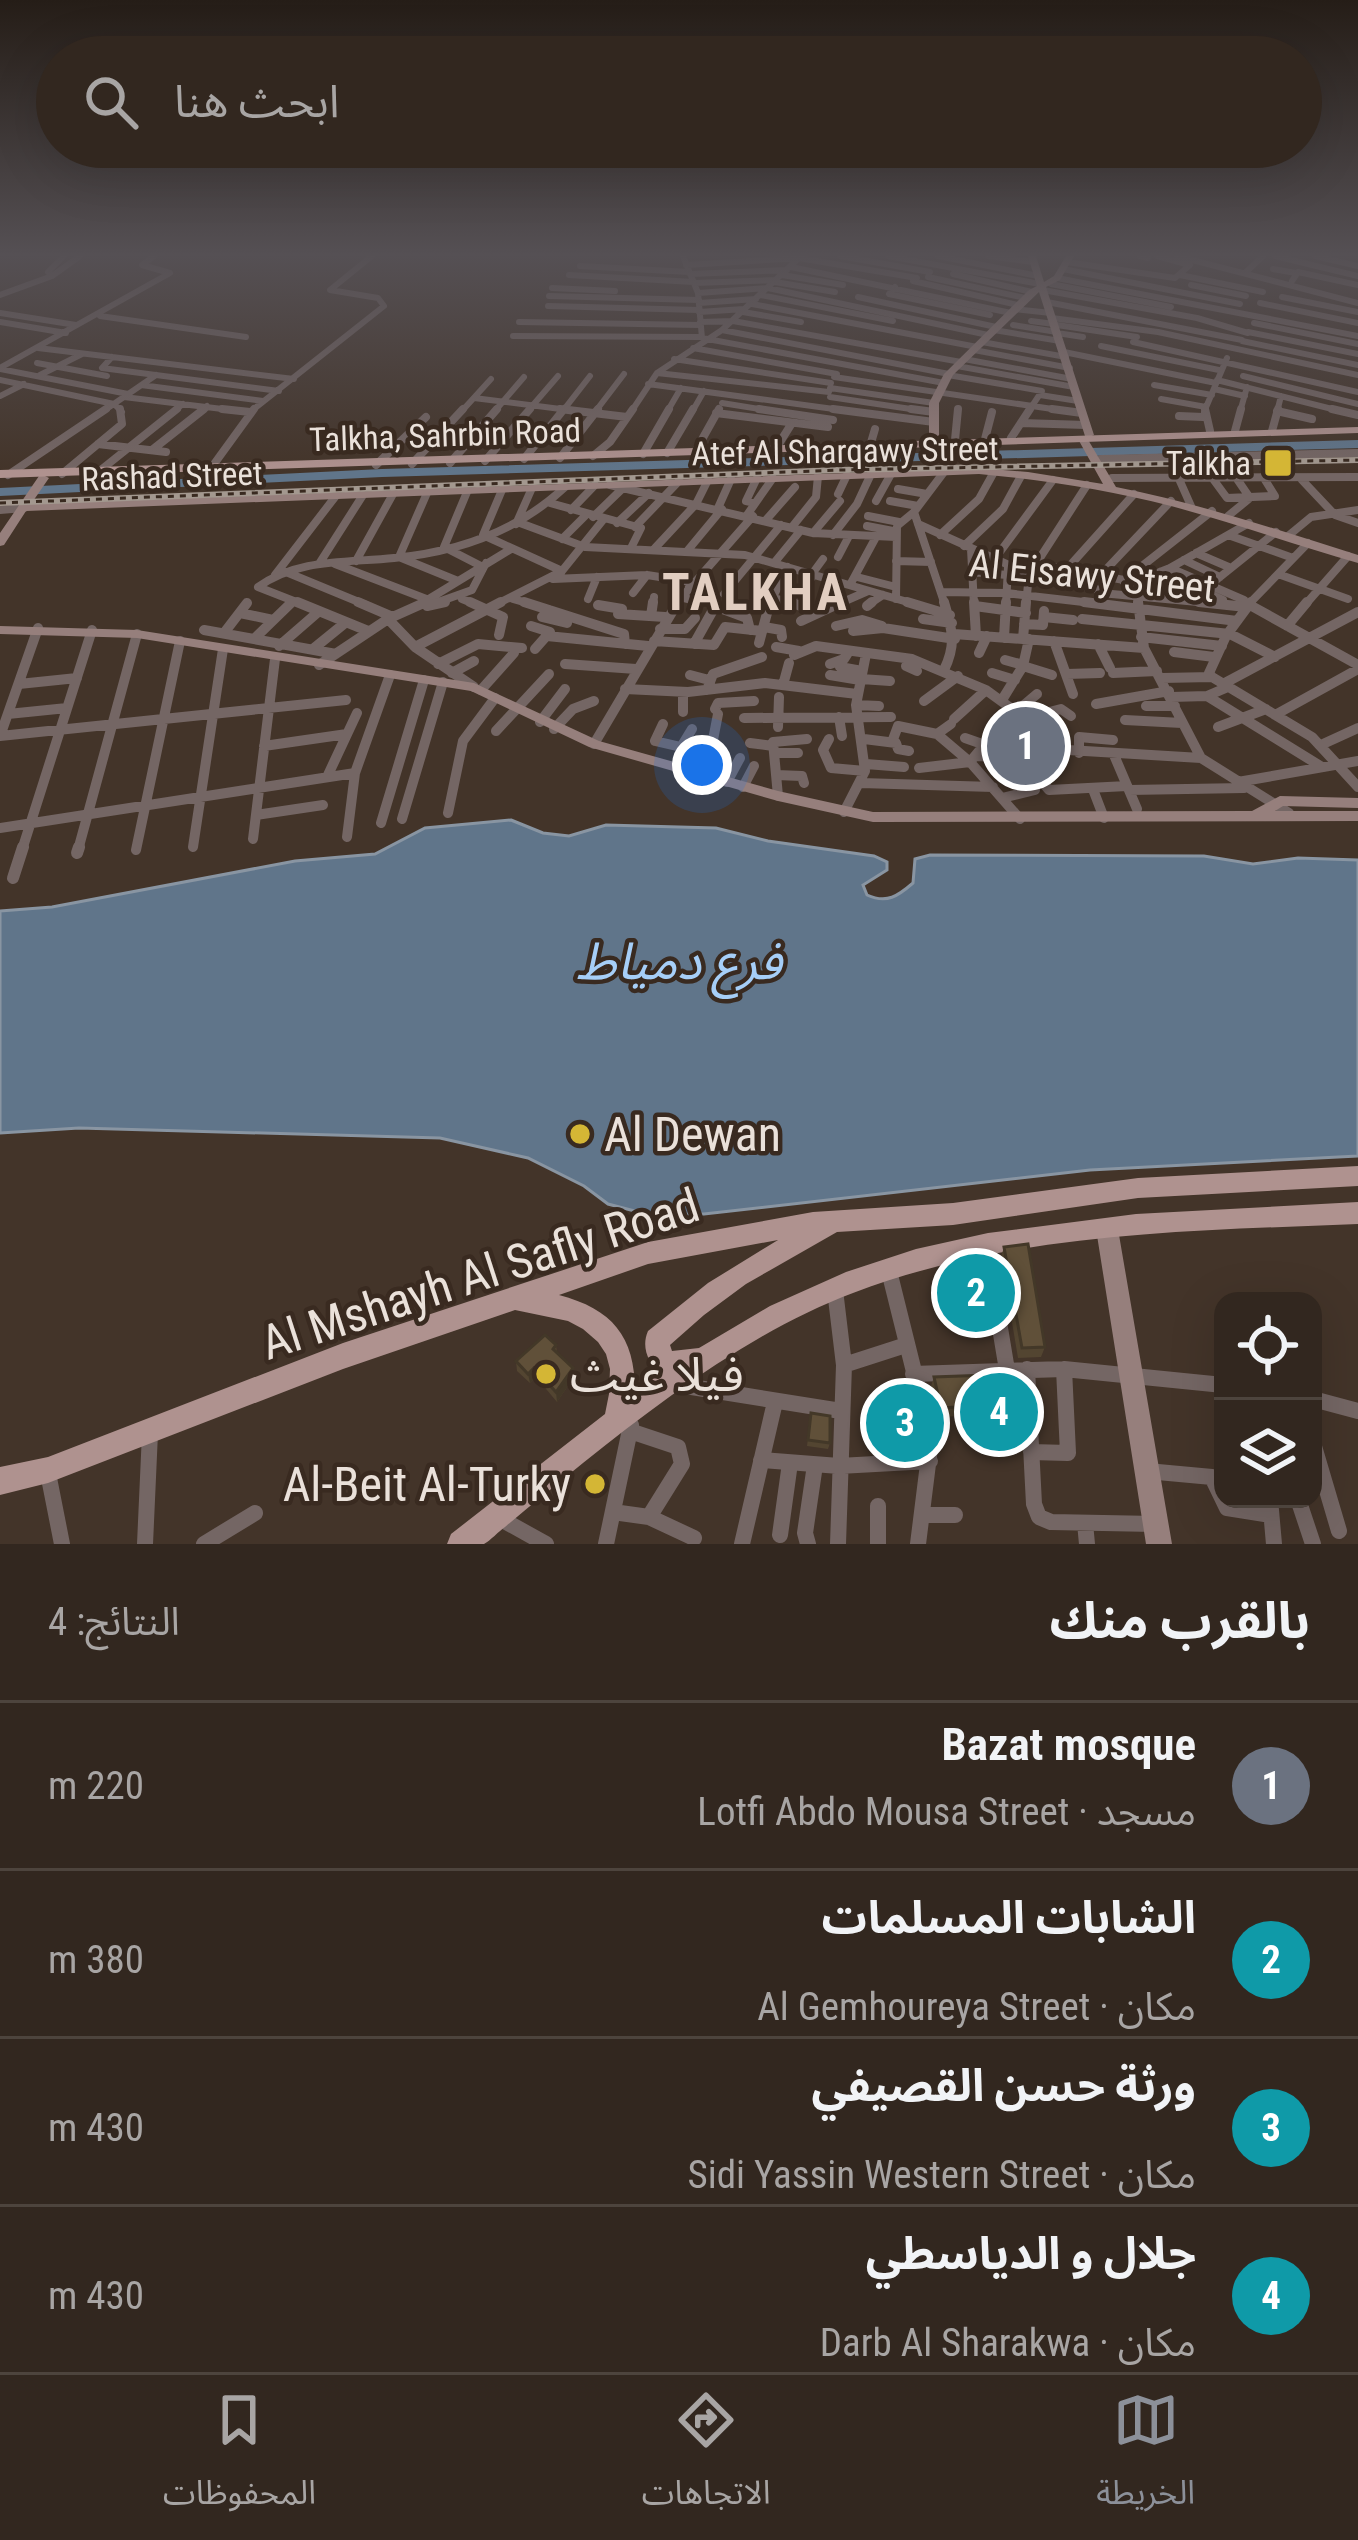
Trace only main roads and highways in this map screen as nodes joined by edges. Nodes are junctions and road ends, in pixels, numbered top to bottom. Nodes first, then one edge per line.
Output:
1 (1358, 431) edge
2 (1204, 433) junction
3 (934, 442) junction
4 (1093, 445) junction
5 (145, 473) junction
6 (3, 476) edge
7 (1358, 1176) edge
8 (1358, 1213) edge
9 (870, 1218) junction
10 (512, 1300) junction
11 (710, 1358) junction
12 (627, 1422) junction
13 (0, 1481) edge
14 (461, 1544) edge

1 - 2 main road, Talkha, Sahrbin Road
1 - 2 main road, Talkha, Sahrbin Road
2 - 4 main road, Talkha, Sahrbin Road
3 - 4 main road, Talkha, Sahrbin Road
3 - 4 main road, Talkha, Sahrbin Road
3 - 5 main road, Talkha, Sahrbin Road
5 - 6 main road, Talkha, Sahrbin Road
5 - 6 main road
7 - 9 main road, Al Mshayh Al Safly Road
8 - 11 main road
9 - 10 main road, Al Mshayh Al Safly Road
9 - 11 main road
10 - 12 main road
10 - 13 main road, Al Mshayh Al Safly Road
11 - 12 main road
12 - 14 main road

